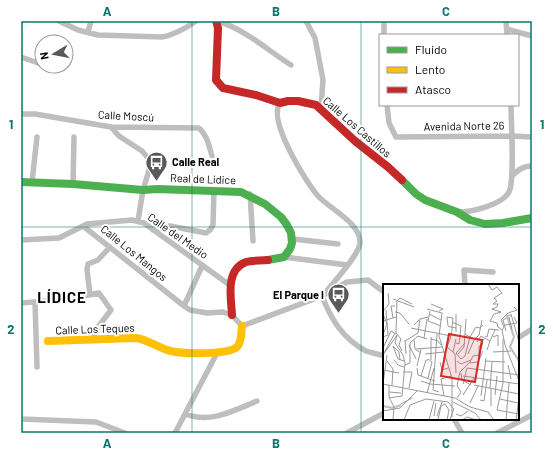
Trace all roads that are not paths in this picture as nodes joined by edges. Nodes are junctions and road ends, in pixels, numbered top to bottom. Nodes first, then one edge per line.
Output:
1 (59, 21) edge
2 (91, 21) edge
3 (196, 21) edge
4 (216, 21) edge
5 (306, 21) edge
6 (384, 21) edge
7 (506, 21) edge
8 (88, 32) junction
9 (507, 32) edge
10 (384, 34) edge
11 (532, 36) edge
12 (21, 57) edge
13 (34, 62) edge
14 (291, 65) dead end
15 (280, 103) junction
16 (387, 106) edge
17 (511, 106) edge
18 (321, 108) junction
19 (21, 114) edge
20 (111, 127) junction
21 (512, 136) junction
22 (37, 137) dead end
23 (74, 137) dead end
24 (532, 137) edge
25 (212, 156) dead end
26 (532, 166) edge
27 (512, 176) junction
28 (21, 182) edge
29 (32, 182) junction
30 (73, 184) junction
31 (143, 190) junction
32 (214, 190) junction
33 (250, 194) junction
34 (457, 212) junction
35 (532, 218) edge
36 (138, 221) junction
37 (83, 226) junction
38 (154, 230) junction
39 (293, 239) junction
40 (21, 240) edge
41 (253, 242) dead end
42 (338, 244) dead end
43 (110, 247) junction
44 (284, 257) junction
45 (347, 265) junction
46 (202, 266) junction
47 (494, 272) dead end
48 (465, 284) edge
49 (231, 286) junction
50 (383, 291) edge
51 (90, 295) junction
52 (322, 296) junction
53 (35, 302) junction
54 (21, 303) edge
55 (184, 306) junction
56 (232, 315) junction
57 (242, 326) junction
58 (532, 329) edge
59 (519, 337) edge
60 (93, 339) junction
61 (48, 341) dead end
62 (217, 353) junction
63 (383, 356) edge
64 (37, 367) dead end
65 (257, 401) dead end
66 (186, 414) junction
67 (383, 414) edge
68 (532, 415) edge
69 (21, 419) edge
70 (455, 420) edge
71 (125, 433) edge
72 (175, 433) edge
73 (347, 433) edge
74 (462, 433) edge
75 (497, 433) edge

1 - 8 street
2 - 8 street
3 - 8 street
4 - 14 street
4 - 15 street, Calle Los Castillos
5 - 18 street
6 - 10 street
7 - 9 street
9 - 11 street
12 - 13 street
15 - 18 street, Calle Los Castillos
15 - 45 street
16 - 21 street, Avenida Norte 26
17 - 21 street
18 - 34 street, Calle Los Castillos
19 - 20 street, Calle Moscú
20 - 25 street, Calle Moscú
20 - 31 street
21 - 24 street, Avenida Norte 26
21 - 27 street
22 - 29 street
23 - 30 street
26 - 27 street
27 - 34 street
28 - 29 street, Real de Lídice
29 - 30 street, Real de Lídice
30 - 31 street, Real de Lídice
31 - 32 street, Real de Lídice
31 - 36 street
32 - 33 street, Real de Lídice
32 - 38 street
33 - 39 street, Real de Lídice
33 - 41 street
34 - 35 street, Calle Los Castillos
36 - 37 street, Calle del Medio
36 - 38 street, Calle del Medio
37 - 40 street, Calle Los Mangos
37 - 43 street, Calle Los Mangos
38 - 46 street, Calle del Medio
39 - 42 street
39 - 44 street
43 - 51 street
43 - 55 street, Calle Los Mangos
44 - 45 street
44 - 49 street
45 - 52 street
46 - 49 street, Calle del Medio
46 - 55 street
47 - 48 street
49 - 56 street
50 - 52 street
51 - 53 street
51 - 60 street
52 - 57 street
52 - 63 street
53 - 54 street
53 - 64 street
55 - 56 street, Calle Los Mangos
56 - 57 street
57 - 62 street, Calle Los Teques
58 - 59 street
60 - 61 street, Calle Los Teques
60 - 62 street, Calle Los Teques
62 - 66 street
65 - 66 street
66 - 72 street
67 - 73 street
68 - 75 street
69 - 71 street
70 - 74 street

